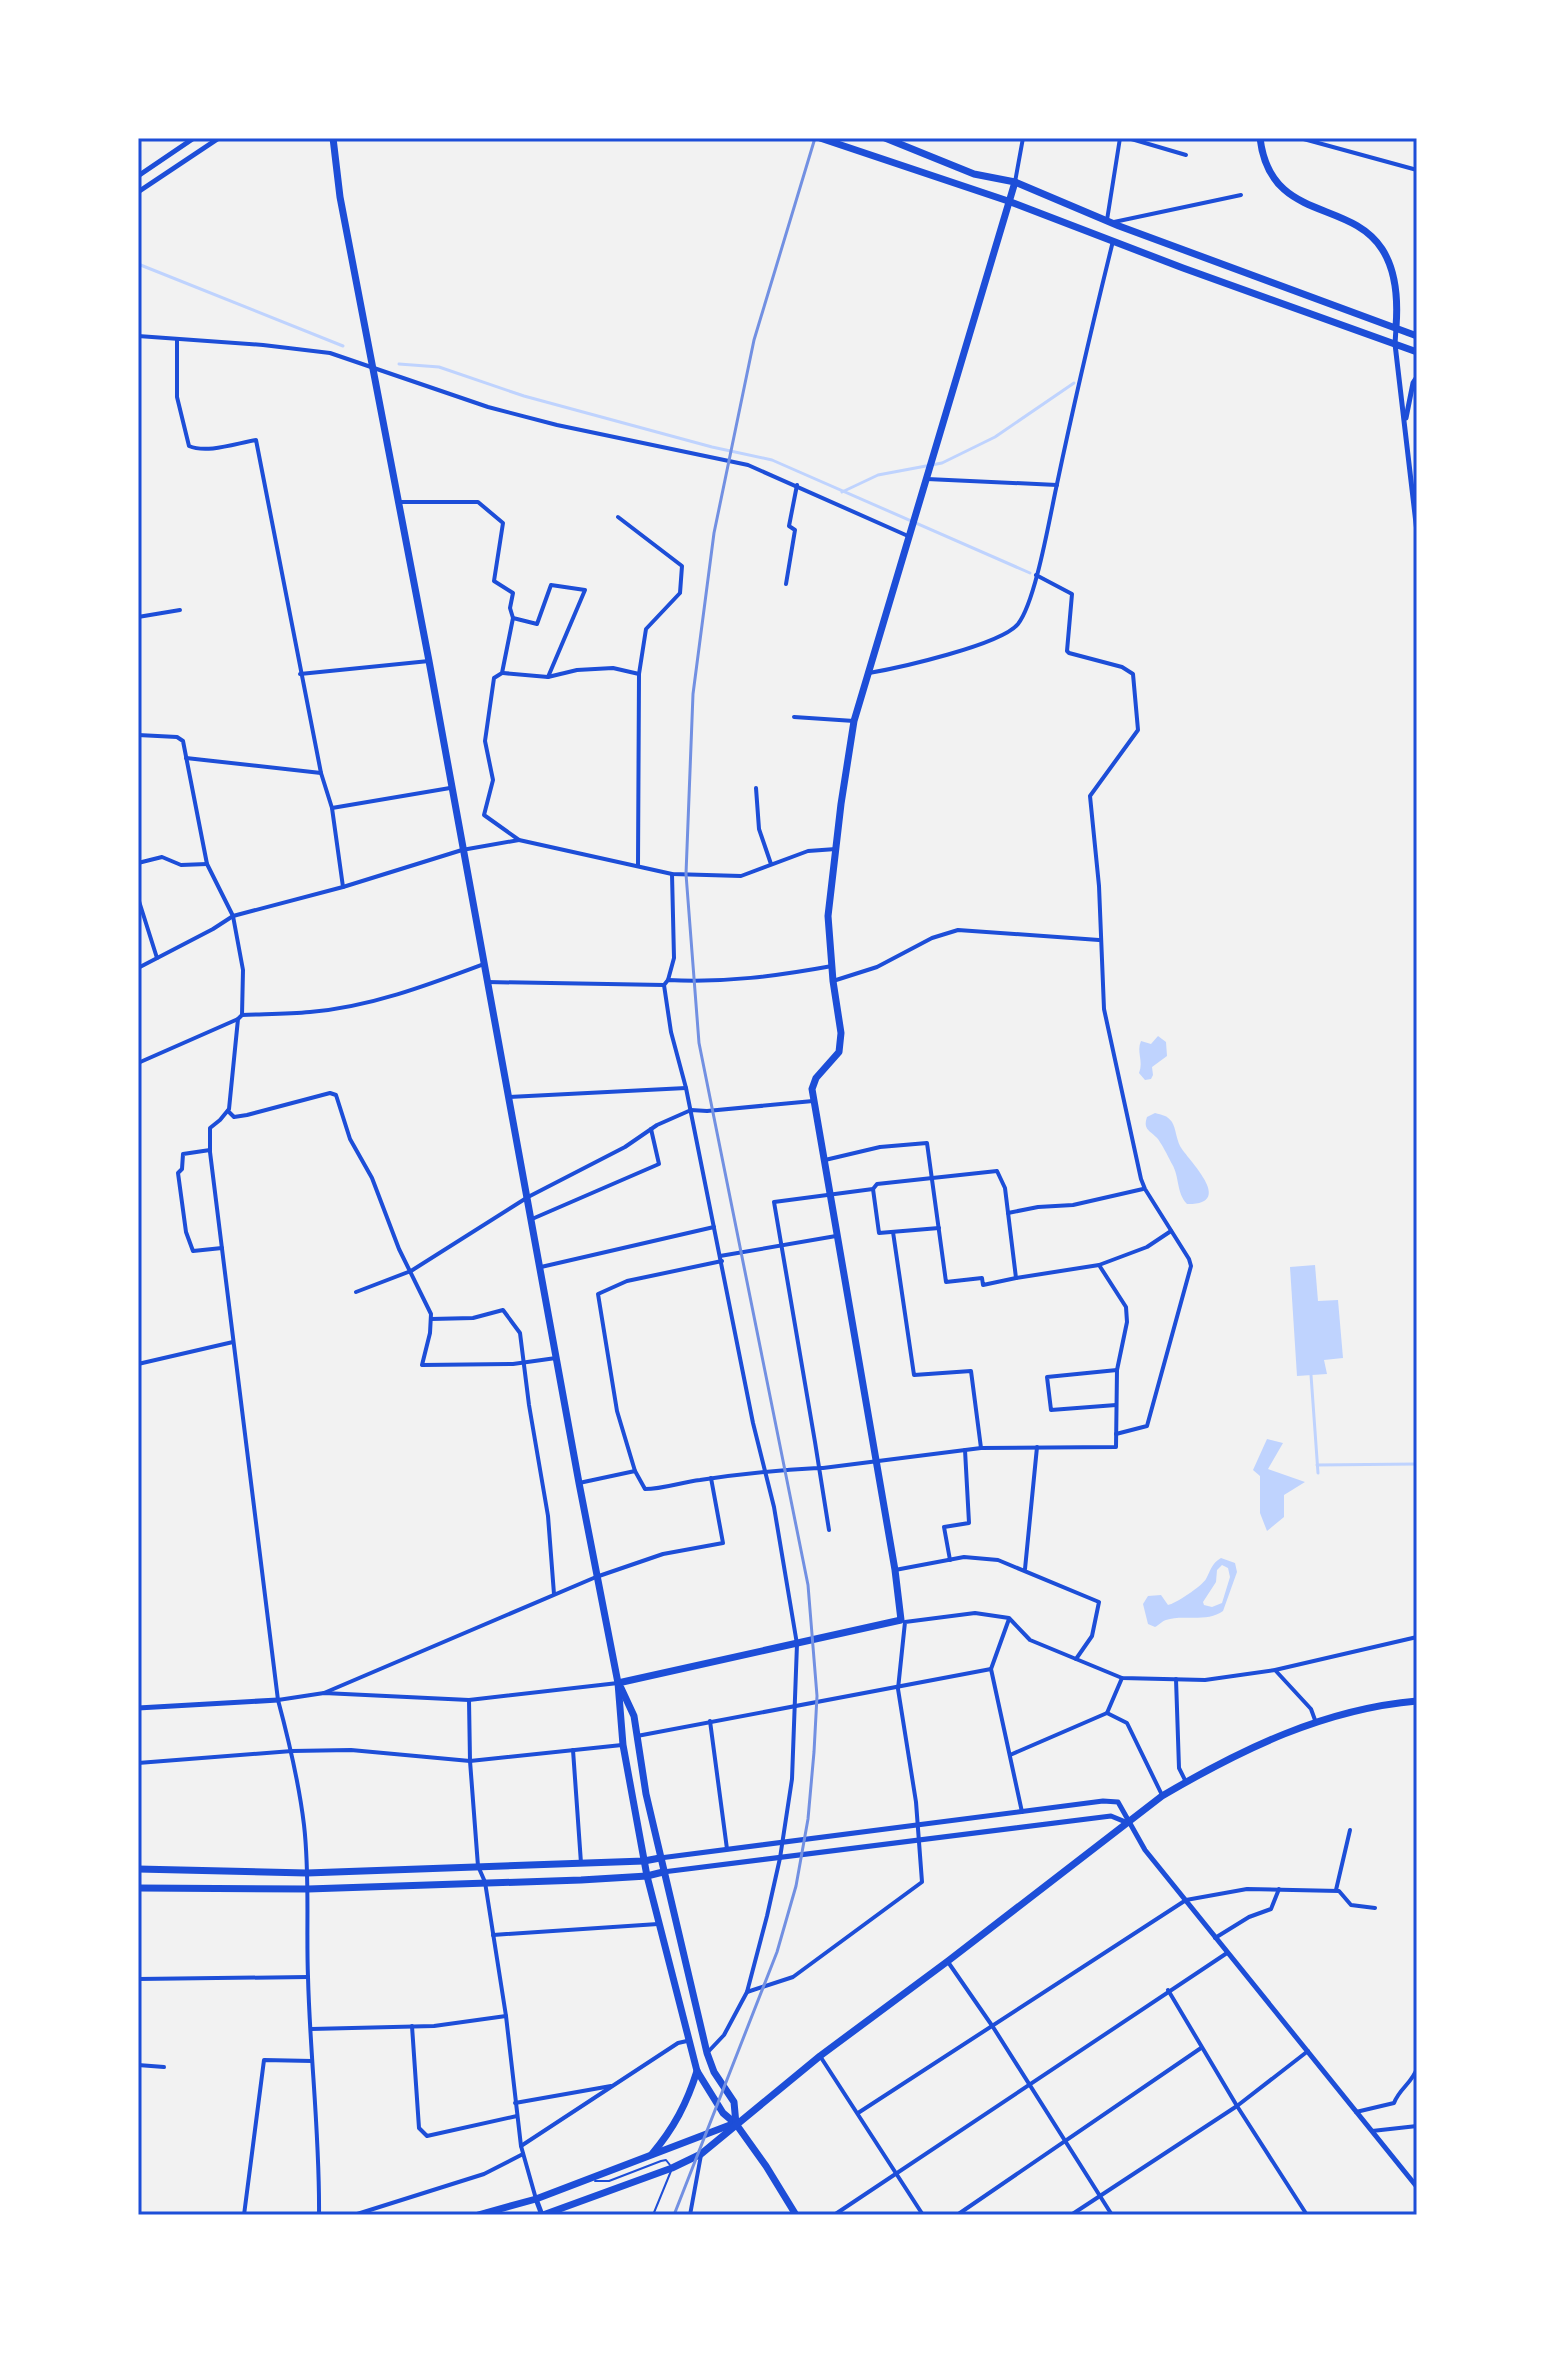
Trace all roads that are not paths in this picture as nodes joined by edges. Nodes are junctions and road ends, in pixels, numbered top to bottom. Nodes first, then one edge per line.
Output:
1 (194, 138) edge
2 (219, 138) edge
3 (333, 138) edge
4 (820, 138) edge
5 (885, 138) edge
6 (1023, 138) edge
7 (1120, 138) edge
8 (1128, 138) edge
9 (1260, 138) edge
10 (1300, 138) edge
11 (1186, 155) dead end
12 (1417, 170) edge
13 (138, 176) edge
14 (1015, 182) junction
15 (138, 192) edge
16 (1241, 195) dead end
17 (1008, 201) junction
18 (1092, 215) junction
19 (1107, 220) junction
20 (1113, 241) junction
21 (1396, 327) junction
22 (138, 336) edge
23 (1417, 336) edge
24 (177, 339) junction
25 (1395, 344) junction
26 (1417, 352) edge
27 (373, 367) junction
28 (1417, 377) edge
29 (1405, 426) junction
30 (926, 479) junction
31 (797, 485) junction
32 (1057, 485) junction
33 (397, 502) junction
34 (618, 517) dead end
35 (1417, 532) edge
36 (909, 536) junction
37 (1036, 575) junction
38 (786, 584) dead end
39 (180, 610) dead end
40 (138, 617) edge
41 (513, 618) junction
42 (429, 661) junction
43 (502, 673) junction
44 (300, 674) junction
45 (639, 674) junction
46 (867, 674) junction
47 (548, 677) junction
48 (794, 717) dead end
49 (854, 721) junction
50 (138, 735) edge
51 (186, 758) junction
52 (321, 773) junction
53 (450, 788) junction
54 (756, 788) dead end
55 (332, 808) junction
56 (519, 840) junction
57 (836, 849) junction
58 (462, 850) junction
59 (138, 863) edge
60 (207, 864) junction
61 (771, 864) junction
62 (638, 866) junction
63 (672, 874) junction
64 (343, 887) junction
65 (138, 898) edge
66 (233, 916) junction
67 (1099, 940) junction
68 (157, 958) junction
69 (484, 964) junction
70 (832, 966) junction
71 (138, 968) edge
72 (833, 981) junction
73 (487, 982) junction
74 (666, 982) junction
75 (240, 1017) junction
76 (138, 1063) edge
77 (686, 1088) junction
78 (509, 1097) junction
79 (814, 1101) junction
80 (691, 1110) junction
81 (228, 1111) junction
82 (651, 1129) junction
83 (210, 1150) junction
84 (823, 1160) junction
85 (932, 1178) junction
86 (873, 1189) junction
87 (1145, 1189) junction
88 (829, 1196) junction
89 (528, 1197) junction
90 (1008, 1213) junction
91 (532, 1219) junction
92 (714, 1227) junction
93 (939, 1228) junction
94 (1171, 1231) junction
95 (893, 1232) junction
96 (836, 1236) junction
97 (780, 1244) junction
98 (222, 1248) junction
99 (721, 1259) junction
100 (1099, 1265) junction
101 (540, 1267) junction
102 (411, 1271) junction
103 (1016, 1278) junction
104 (356, 1292) dead end
105 (431, 1319) junction
106 (233, 1342) junction
107 (556, 1358) junction
108 (525, 1363) junction
109 (138, 1364) edge
110 (1117, 1370) junction
111 (1116, 1405) junction
112 (1115, 1434) junction
113 (1037, 1447) junction
114 (981, 1448) junction
115 (965, 1450) junction
116 (875, 1461) junction
117 (818, 1468) junction
118 (635, 1471) junction
119 (764, 1471) junction
120 (711, 1478) junction
121 (579, 1483) junction
122 (829, 1530) dead end
123 (950, 1560) junction
124 (1025, 1569) junction
125 (895, 1570) junction
126 (596, 1577) junction
127 (554, 1594) junction
128 (1009, 1618) junction
129 (903, 1621) junction
130 (1417, 1637) edge
131 (797, 1644) junction
132 (1076, 1659) junction
133 (991, 1669) junction
134 (1275, 1670) junction
135 (1122, 1678) junction
136 (1176, 1679) junction
137 (618, 1683) junction
138 (898, 1689) junction
139 (324, 1693) junction
140 (278, 1700) junction
141 (469, 1700) junction
142 (1417, 1701) edge
143 (138, 1708) edge
144 (795, 1708) junction
145 (1107, 1713) junction
146 (1315, 1720) junction
147 (710, 1721) junction
148 (637, 1736) junction
149 (623, 1745) junction
150 (573, 1750) junction
151 (292, 1751) junction
152 (1010, 1755) junction
153 (470, 1761) junction
154 (138, 1763) edge
155 (1186, 1782) junction
156 (1162, 1796) junction
157 (1022, 1812) junction
158 (1129, 1823) junction
159 (916, 1824) junction
160 (1350, 1830) dead end
161 (917, 1840) junction
162 (782, 1842) junction
163 (727, 1849) junction
164 (660, 1858) junction
165 (780, 1858) junction
166 (644, 1861) junction
167 (581, 1863) junction
168 (478, 1866) junction
169 (138, 1869) edge
170 (663, 1872) junction
171 (307, 1873) junction
172 (647, 1876) junction
173 (485, 1882) junction
174 (138, 1888) edge
175 (308, 1889) junction
176 (1279, 1889) junction
177 (1336, 1891) junction
178 (1186, 1900) junction
179 (1375, 1908) dead end
180 (659, 1924) junction
181 (493, 1935) junction
182 (1215, 1938) junction
183 (1227, 1953) junction
184 (948, 1961) junction
185 (308, 1977) junction
186 (138, 1979) edge
187 (1168, 1990) junction
188 (747, 1992) junction
189 (506, 2016) junction
190 (412, 2026) junction
191 (993, 2027) junction
192 (311, 2029) junction
193 (687, 2041) junction
194 (1201, 2048) junction
195 (1308, 2051) junction
196 (707, 2053) junction
197 (820, 2056) junction
198 (312, 2061) junction
199 (138, 2065) edge
200 (164, 2067) dead end
201 (1417, 2068) edge
202 (697, 2071) junction
203 (614, 2085) junction
204 (1031, 2086) junction
205 (515, 2103) junction
206 (1237, 2106) junction
207 (1356, 2112) junction
208 (858, 2113) junction
209 (517, 2116) junction
210 (736, 2124) junction
211 (1417, 2126) edge
212 (1372, 2131) junction
213 (1065, 2141) junction
214 (521, 2146) junction
215 (523, 2154) junction
216 (701, 2154) junction
217 (651, 2155) junction
218 (672, 2168) junction
219 (897, 2174) junction
220 (585, 2181) junction
221 (1417, 2187) edge
222 (1099, 2195) junction
223 (536, 2199) junction
224 (244, 2215) edge
225 (319, 2215) edge
226 (354, 2215) edge
227 (478, 2215) edge
228 (542, 2215) edge
229 (653, 2215) edge
230 (690, 2215) edge
231 (796, 2215) edge
232 (834, 2215) edge
233 (923, 2215) edge
234 (957, 2215) edge
235 (1071, 2215) edge
236 (1112, 2215) edge
237 (1307, 2215) edge

1 - 13 street
2 - 15 street
3 - 27 main road
4 - 17 main road
5 - 14 main road
6 - 14 street
7 - 19 street
8 - 11 street
9 - 21 main road
10 - 12 street
14 - 17 main road
14 - 18 main road
16 - 19 street
17 - 20 main road
17 - 30 main road
18 - 19 street
18 - 21 main road
20 - 25 main road
20 - 32 street
21 - 23 main road
21 - 25 street
22 - 24 street
24 - 27 street
24 - 44 street
25 - 26 main road
25 - 29 street
27 - 31 street
27 - 33 main road
28 - 29 street
29 - 35 street
30 - 32 street
30 - 36 main road
31 - 36 street
31 - 38 street
32 - 37 street
33 - 41 street
33 - 42 main road
34 - 45 street
36 - 46 main road
37 - 46 street
37 - 67 street
39 - 40 street
41 - 43 street
41 - 47 street
42 - 44 street
42 - 53 main road
43 - 47 street
43 - 56 street
44 - 52 street
45 - 47 street
45 - 62 street
46 - 49 main road
48 - 49 street
49 - 57 main road
50 - 51 street
51 - 52 street
51 - 60 street
52 - 55 street
53 - 55 street
53 - 58 main road
54 - 61 street
55 - 64 street
56 - 58 street
56 - 62 street
57 - 61 street
57 - 70 main road
58 - 64 street
58 - 69 main road
59 - 60 street
60 - 66 street
61 - 63 street
62 - 63 street
63 - 74 street
64 - 66 street
65 - 68 street
66 - 68 street
66 - 75 street
67 - 72 street
67 - 87 street
68 - 71 street
69 - 73 main road
69 - 75 street
70 - 72 main road
70 - 74 street
72 - 79 main road
73 - 74 street
73 - 78 main road
74 - 77 street
75 - 76 street
75 - 81 street
77 - 78 street
77 - 80 street
78 - 89 main road
79 - 80 street
79 - 84 main road
80 - 82 street
80 - 92 street
81 - 83 street
81 - 102 street
82 - 89 street
82 - 91 street
83 - 98 street
83 - 98 street
84 - 85 street
84 - 88 main road
85 - 86 street
85 - 90 street
85 - 93 street
86 - 88 street
86 - 95 street
87 - 90 street
87 - 94 street
88 - 96 main road
88 - 97 street
89 - 91 main road
89 - 102 street
90 - 103 street
91 - 101 main road
92 - 99 street
92 - 101 street
93 - 95 street
93 - 103 street
94 - 100 street
94 - 112 street
95 - 114 street
96 - 97 street
96 - 116 main road
97 - 99 street
97 - 117 street
98 - 106 street
99 - 118 street
99 - 119 street
100 - 103 street
100 - 110 street
101 - 107 main road
102 - 104 street
102 - 105 street
105 - 108 street
105 - 108 street
106 - 109 street
106 - 140 street
107 - 108 street
107 - 121 main road
108 - 127 street
110 - 111 street
110 - 111 street
111 - 112 street
112 - 113 street
113 - 114 street
113 - 124 street
114 - 115 street
115 - 116 street
115 - 123 street
116 - 117 street
116 - 125 main road
117 - 119 street
117 - 122 street
118 - 120 street
118 - 121 street
119 - 120 street
119 - 131 street
120 - 126 street
121 - 126 main road
123 - 124 street
123 - 125 street
124 - 132 street
125 - 129 main road
126 - 127 street
126 - 137 main road
127 - 139 street
128 - 129 street
128 - 132 street
128 - 133 street
129 - 131 main road
129 - 138 street
130 - 134 street
131 - 137 main road
131 - 144 street
132 - 135 street
133 - 138 street
133 - 152 street
134 - 136 street
134 - 146 street
135 - 136 street
135 - 145 street
136 - 155 street
137 - 141 street
137 - 148 main road
137 - 149 main road
138 - 144 street
138 - 159 street
139 - 140 street
139 - 141 street
140 - 143 street
140 - 151 street
141 - 153 street
142 - 146 main road
144 - 147 street
144 - 162 street
145 - 152 street
145 - 156 street
146 - 155 main road
147 - 148 street
147 - 163 street
148 - 164 main road
149 - 150 street
149 - 166 main road
150 - 153 street
150 - 167 street
151 - 153 street
151 - 154 street
151 - 171 street
152 - 157 street
153 - 168 street
155 - 156 main road
156 - 158 main road
157 - 158 street
157 - 159 street
158 - 161 street
158 - 178 street
158 - 184 main road
159 - 161 street
159 - 162 street
160 - 177 street
161 - 165 street
161 - 188 street
162 - 163 street
162 - 165 street
163 - 164 street
164 - 166 main road
164 - 170 main road
165 - 170 street
165 - 188 street
166 - 167 main road
166 - 172 main road
167 - 168 main road
168 - 171 main road
168 - 173 street
169 - 171 main road
170 - 172 main road
170 - 196 main road
171 - 175 street
172 - 173 main road
172 - 180 main road
173 - 175 main road
173 - 181 street
174 - 175 main road
175 - 185 street
176 - 177 street
176 - 178 street
176 - 182 street
177 - 179 street
178 - 182 street
178 - 191 street
180 - 181 street
180 - 193 main road
181 - 189 street
182 - 183 street
183 - 187 street
183 - 195 street
184 - 191 street
184 - 197 main road
185 - 186 street
185 - 192 street
187 - 194 street
187 - 204 street
188 - 196 street
189 - 190 street
189 - 205 street
190 - 192 street
190 - 209 street
191 - 204 street
191 - 208 street
192 - 198 street
193 - 202 main road
193 - 203 street
194 - 206 street
194 - 213 street
195 - 206 street
195 - 207 street
196 - 210 main road
197 - 208 street
197 - 210 main road
198 - 224 street
198 - 225 street
199 - 200 street
201 - 207 street
202 - 210 main road
202 - 217 main road
203 - 205 street
203 - 214 street
204 - 213 street
204 - 219 street
205 - 209 street
206 - 222 street
206 - 237 street
207 - 212 street
208 - 219 street
209 - 214 street
210 - 216 main road
210 - 217 main road
210 - 231 main road
211 - 212 street
212 - 221 street
213 - 222 street
213 - 234 street
214 - 215 street
215 - 223 street
215 - 226 street
216 - 218 main road
216 - 230 street
217 - 220 main road
218 - 220 lane
218 - 228 main road
218 - 229 lane
219 - 232 street
219 - 233 street
220 - 223 main road
222 - 235 street
222 - 236 street
223 - 227 main road
223 - 228 street

